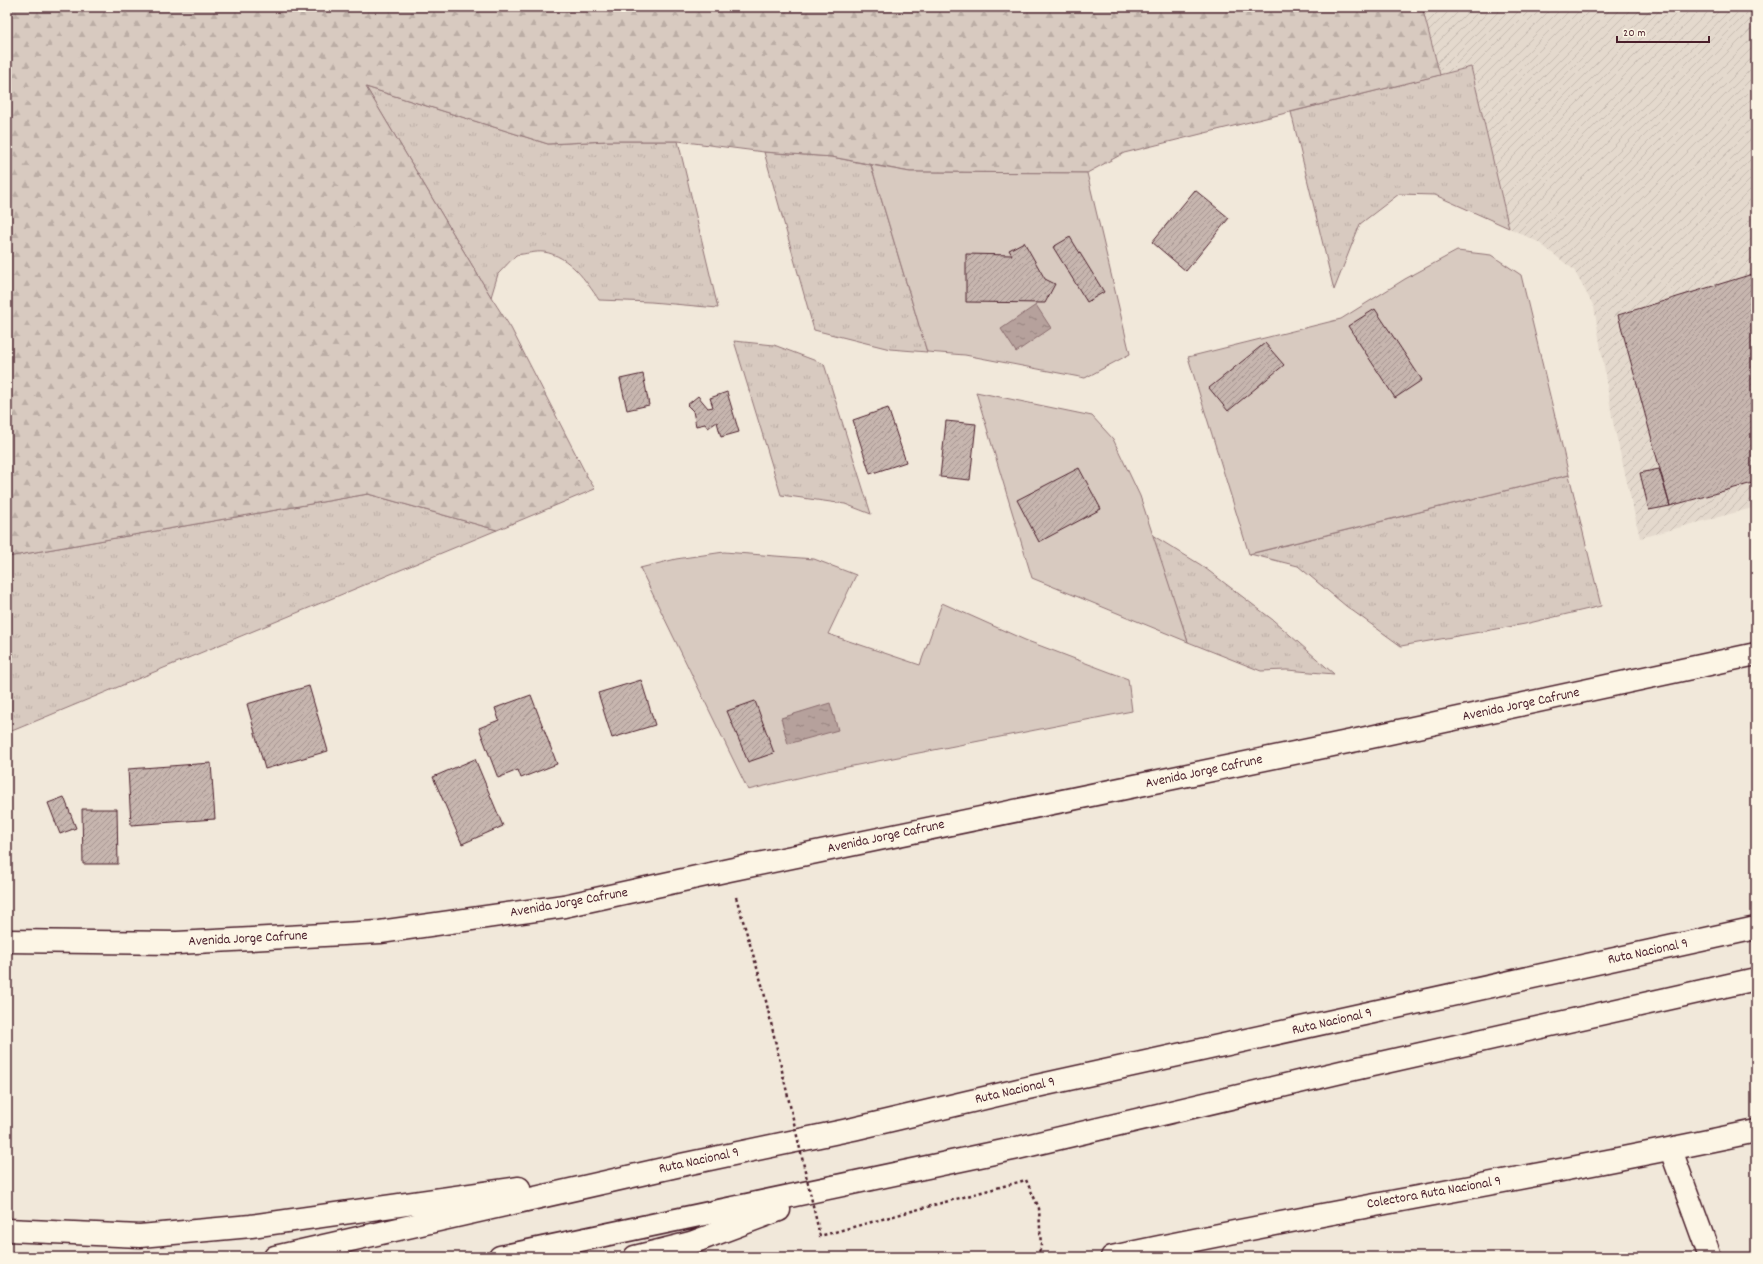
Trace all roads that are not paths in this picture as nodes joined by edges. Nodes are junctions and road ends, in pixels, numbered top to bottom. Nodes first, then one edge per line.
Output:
1 (1756, 654) edge
2 (1756, 928) edge
3 (7, 941) edge
4 (1756, 979) edge
5 (1756, 1131) edge
6 (1670, 1150) junction
7 (681, 1165) junction
8 (844, 1185) junction
9 (7, 1230) edge
10 (275, 1257) edge
11 (500, 1257) edge
12 (635, 1257) edge
13 (1112, 1257) edge
14 (1710, 1257) edge

1 - 3 main road, Avenida Jorge Cafrune
2 - 7 main road, Ruta Nacional 9
4 - 8 main road
5 - 6 main road, Colectora Ruta Nacional 9
6 - 13 main road, Colectora Ruta Nacional 9
6 - 14 main road
7 - 9 main road
7 - 10 main road, Ruta Nacional 9
8 - 11 main road
8 - 12 main road

